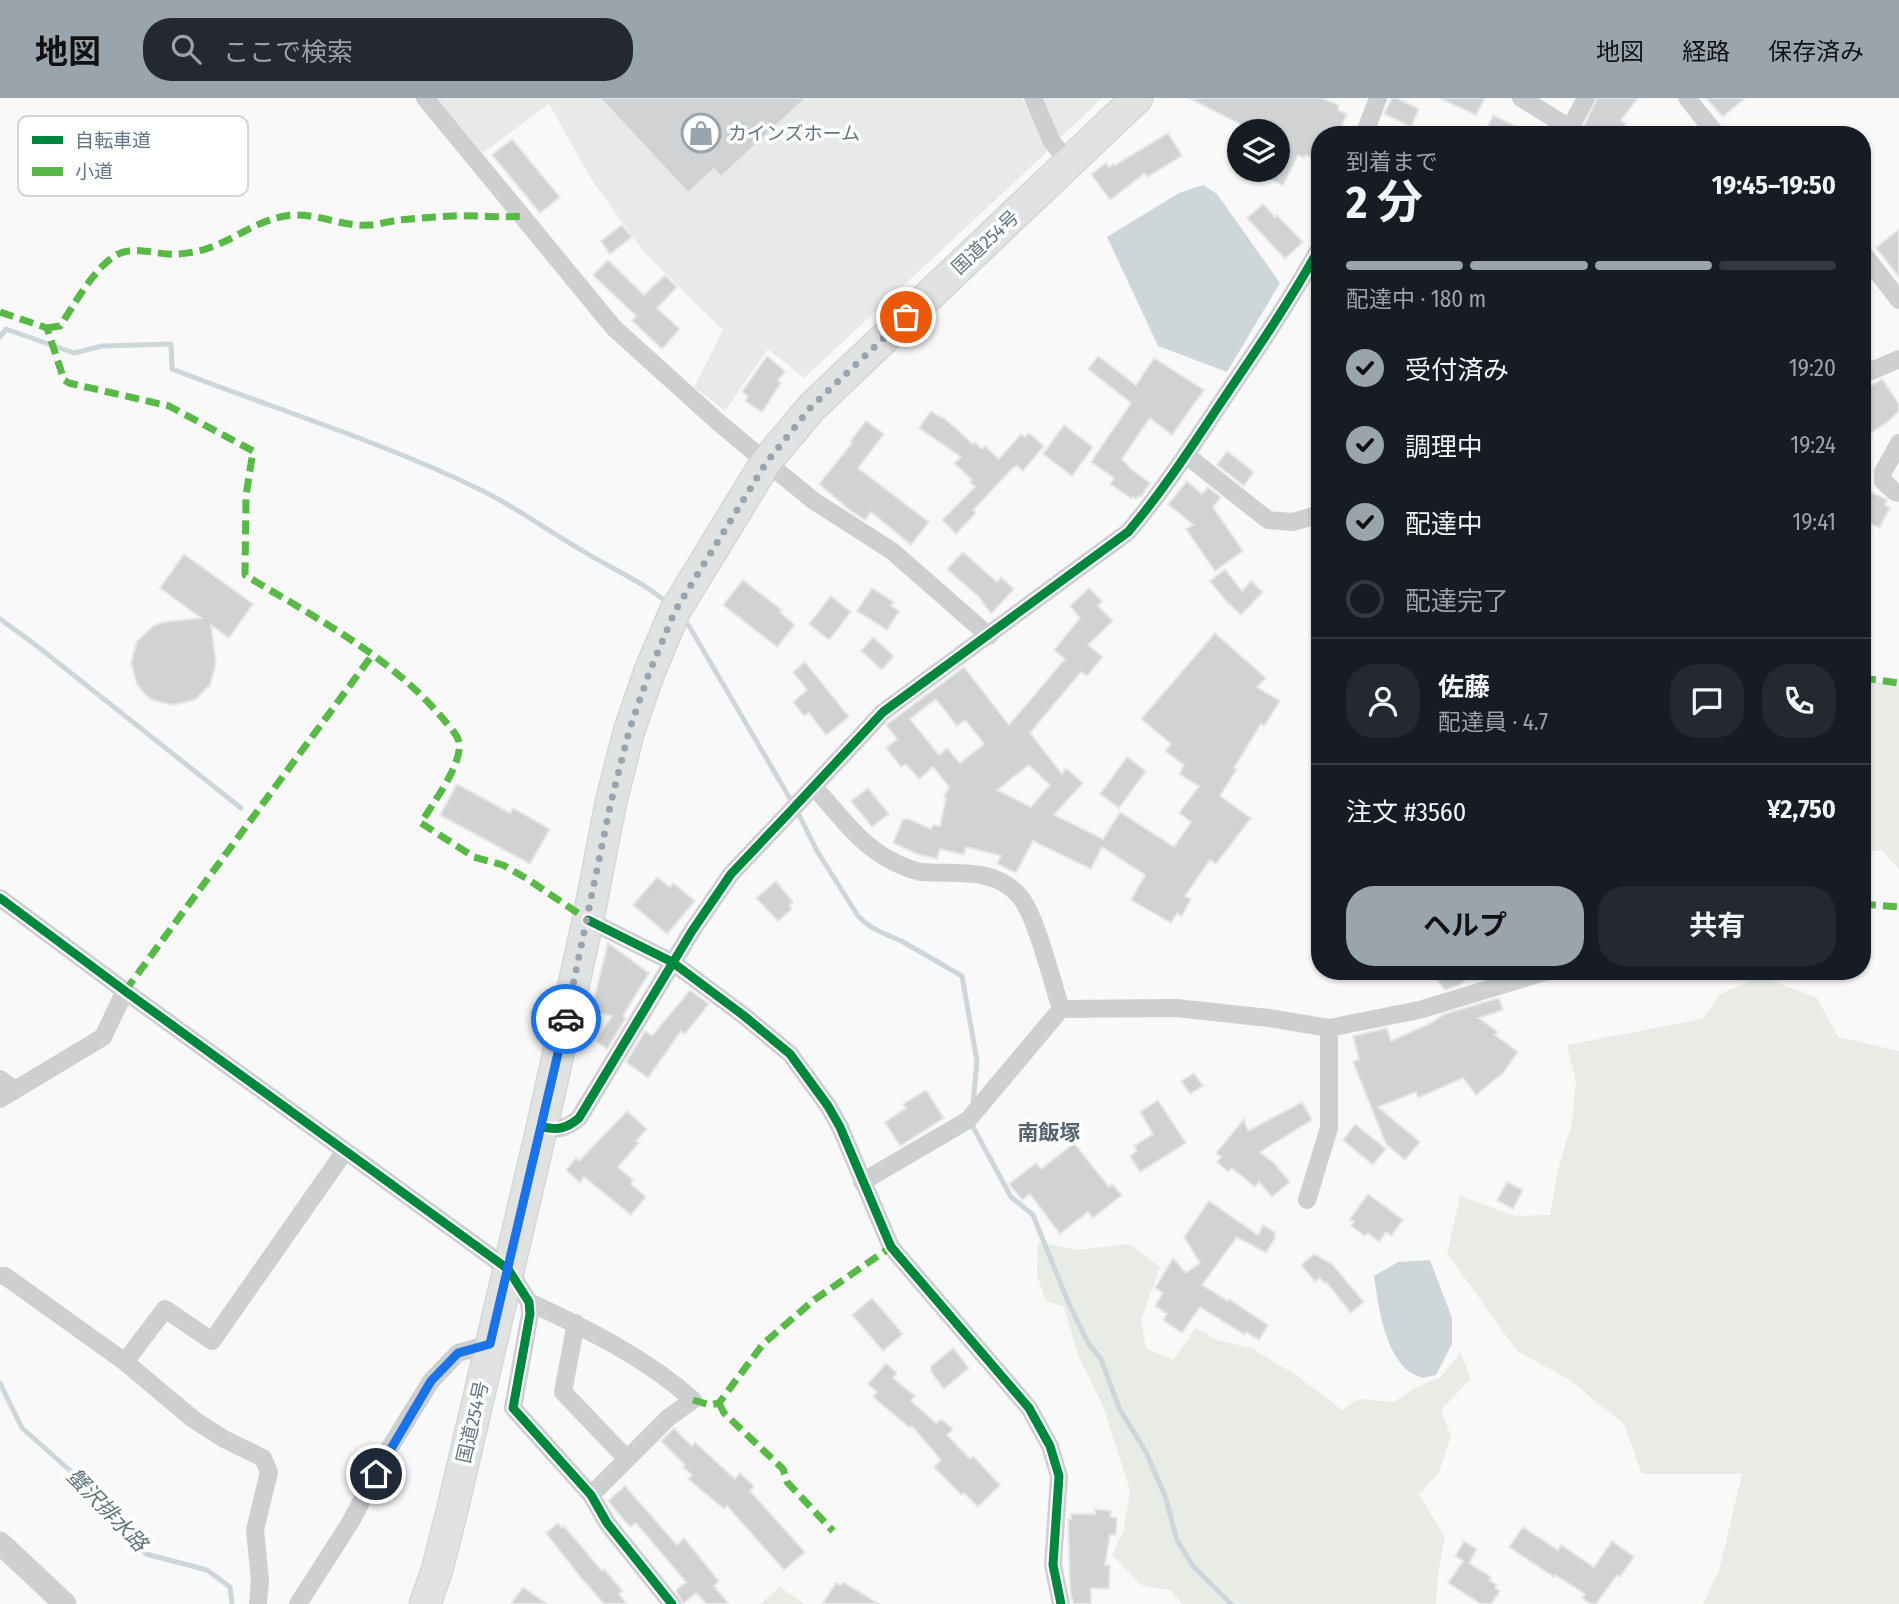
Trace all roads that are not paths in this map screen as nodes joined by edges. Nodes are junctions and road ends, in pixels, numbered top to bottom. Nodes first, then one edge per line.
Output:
1 (425, 98) edge
2 (1033, 98) edge
3 (1137, 98) edge
4 (1378, 98) edge
5 (1521, 98) edge
6 (1586, 98) edge
7 (1687, 98) edge
8 (1367, 126) edge
9 (1563, 126) edge
10 (1572, 126) edge
11 (1710, 126) edge
12 (1069, 162) junction
13 (1311, 263) edge
14 (1871, 264) edge
15 (1899, 300) edge
16 (1899, 359) edge
17 (1871, 371) edge
18 (1899, 443) edge
19 (1186, 455) junction
20 (766, 463) junction
21 (1899, 493) edge
22 (1311, 517) edge
23 (989, 636) junction
24 (814, 787) junction
25 (0, 898) edge
26 (588, 920) junction
27 (672, 962) junction
28 (1518, 980) edge
29 (124, 991) junction
30 (1061, 1009) junction
31 (1329, 1028) junction
32 (5, 1089) edge
33 (542, 1127) junction
34 (345, 1152) junction
35 (862, 1182) junction
36 (1307, 1200) dead end
37 (508, 1269) junction
38 (0, 1276) edge
39 (529, 1302) junction
40 (576, 1324) junction
41 (490, 1344) junction
42 (125, 1362) junction
43 (627, 1459) junction
44 (591, 1495) junction
45 (0, 1543) edge
46 (65, 1604) edge
47 (258, 1604) edge
48 (298, 1604) edge
49 (425, 1604) edge
50 (671, 1604) edge
51 (1061, 1604) edge

1 - 20 street
2 - 12 street
3 - 12 highway, 国道254号
4 - 8 street
5 - 9 street
6 - 10 street
7 - 11 street
12 - 20 highway, 国道254号
13 - 19 street
14 - 15 street
16 - 17 street
18 - 21 street
19 - 22 street
19 - 23 street
20 - 23 street
20 - 26 highway, 国道254号
23 - 24 street
24 - 27 street
24 - 30 street
25 - 29 street
26 - 27 street
26 - 33 highway, 国道254号
27 - 33 street
27 - 35 street
28 - 31 street
29 - 32 street
29 - 34 street
30 - 31 street
30 - 35 street
31 - 36 street
33 - 37 highway, 国道254号
34 - 37 street
34 - 42 street
35 - 51 street
37 - 39 street
37 - 41 highway, 国道254号
38 - 42 street
39 - 40 street
39 - 44 street
40 - 43 street
40 - 43 street
41 - 48 street
41 - 49 highway, 国道254号
42 - 47 street
43 - 44 street
44 - 50 street
45 - 46 street

